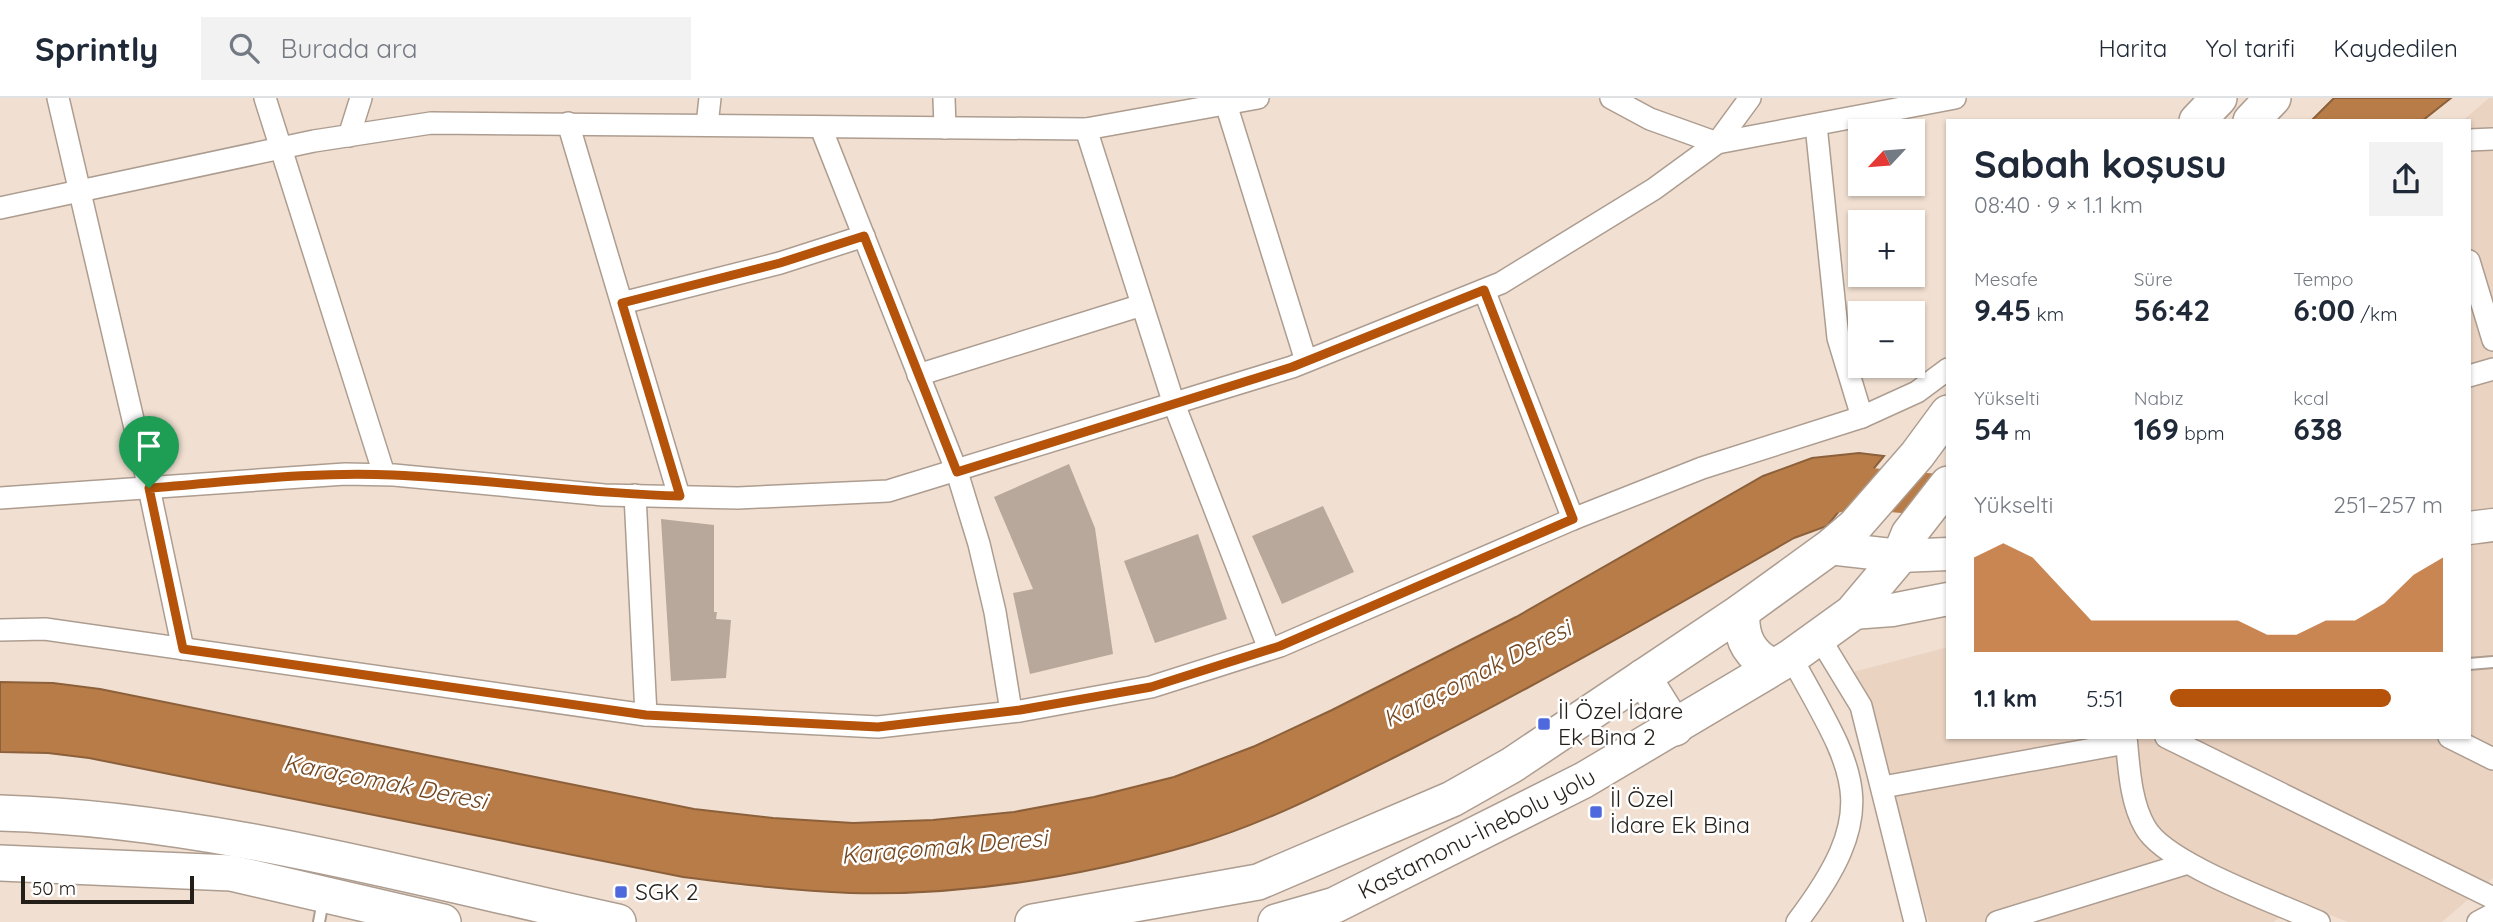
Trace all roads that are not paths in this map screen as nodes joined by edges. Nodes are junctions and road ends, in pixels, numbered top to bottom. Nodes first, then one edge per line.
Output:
1 (58, 98) edge
2 (265, 98) edge
3 (361, 98) edge
4 (710, 98) edge
5 (944, 98) edge
6 (1258, 98) edge
7 (1611, 98) edge
8 (1955, 98) edge
9 (2273, 98) edge
10 (1742, 101) edge
11 (1226, 104) junction
12 (2252, 119) edge
13 (568, 123) junction
14 (707, 125) junction
15 (1816, 125) junction
16 (821, 128) junction
17 (945, 128) junction
18 (1086, 129) junction
19 (349, 136) junction
20 (1746, 138) junction
21 (2493, 139) edge
22 (2471, 140) edge
23 (1717, 143) junction
24 (284, 148) junction
25 (80, 190) junction
26 (0, 208) edge
27 (864, 236) junction
28 (2471, 268) edge
29 (1484, 290) junction
30 (622, 303) junction
31 (1142, 305) junction
32 (2493, 340) edge
33 (1306, 361) junction
34 (2493, 369) edge
35 (1946, 370) edge
36 (918, 375) junction
37 (2471, 375) edge
38 (1174, 404) junction
39 (1946, 416) edge
40 (1862, 417) junction
41 (957, 472) junction
42 (384, 474) junction
43 (1946, 487) edge
44 (149, 488) junction
45 (635, 495) junction
46 (680, 496) junction
47 (0, 498) edge
48 (1573, 519) junction
49 (2493, 525) edge
50 (2471, 528) edge
51 (1905, 545) junction
52 (1829, 548) junction
53 (1946, 554) edge
54 (1946, 599) edge
55 (1742, 611) junction
56 (1852, 613) junction
57 (0, 630) edge
58 (183, 649) junction
59 (1269, 649) junction
60 (1794, 653) junction
61 (2493, 662) edge
62 (2471, 664) edge
63 (1643, 677) junction
64 (1012, 711) junction
65 (646, 715) junction
66 (1675, 728) junction
67 (2170, 739) edge
68 (2453, 739) edge
69 (2126, 740) edge
70 (2493, 759) edge
71 (1883, 787) junction
72 (0, 813) edge
73 (0, 863) edge
74 (2188, 863) junction
75 (2493, 898) edge
76 (322, 908) edge
77 (2493, 914) edge
78 (1293, 920) edge
79 (443, 922) edge
80 (618, 922) edge
81 (1033, 922) edge
82 (1797, 922) edge
83 (1915, 922) edge
84 (1997, 922) edge
85 (2319, 922) edge
86 (2478, 922) edge

1 - 25 street
2 - 24 street
3 - 19 street
4 - 14 street
5 - 17 street
6 - 11 street
7 - 23 street
8 - 15 street
9 - 12 main road
10 - 20 street
10 - 23 street
11 - 18 street
11 - 33 street
13 - 14 street
13 - 19 street
13 - 30 street
14 - 16 street
15 - 20 street
15 - 40 street
16 - 17 street
16 - 27 street
17 - 18 street
18 - 31 street
19 - 24 street
20 - 23 street
21 - 22 street
23 - 29 street
24 - 25 street
24 - 42 street
25 - 26 street
25 - 44 street
27 - 30 street
27 - 36 street
28 - 32 street
29 - 33 street
29 - 48 street
30 - 46 street
31 - 36 street
31 - 38 street
33 - 38 street
34 - 37 street
35 - 40 street
36 - 41 street
38 - 41 street
38 - 59 street
39 - 52 main road
40 - 48 street
41 - 46 street
41 - 64 street
42 - 44 street
42 - 45 street
43 - 51 main road, Kastamonu-İnebolu yolu
44 - 47 street
44 - 58 street
45 - 46 street
45 - 65 street
48 - 59 street
49 - 50 main road
51 - 52 main road
51 - 53 main road
51 - 56 main road, Kastamonu-İnebolu yolu
52 - 55 main road
54 - 56 main road
55 - 60 main road
55 - 63 main road
56 - 60 main road, Kastamonu-İnebolu yolu
57 - 58 street
58 - 65 street
59 - 64 street
60 - 66 main road, Kastamonu-İnebolu yolu
60 - 71 street
60 - 82 street
61 - 62 lane
63 - 66 main road
63 - 81 main road
64 - 65 street
66 - 78 main road, Kastamonu-İnebolu yolu
67 - 75 street
68 - 70 street
69 - 71 street
69 - 74 street
71 - 83 street
72 - 80 main road
73 - 76 main road
74 - 84 street
74 - 85 street
76 - 79 main road
77 - 86 street

